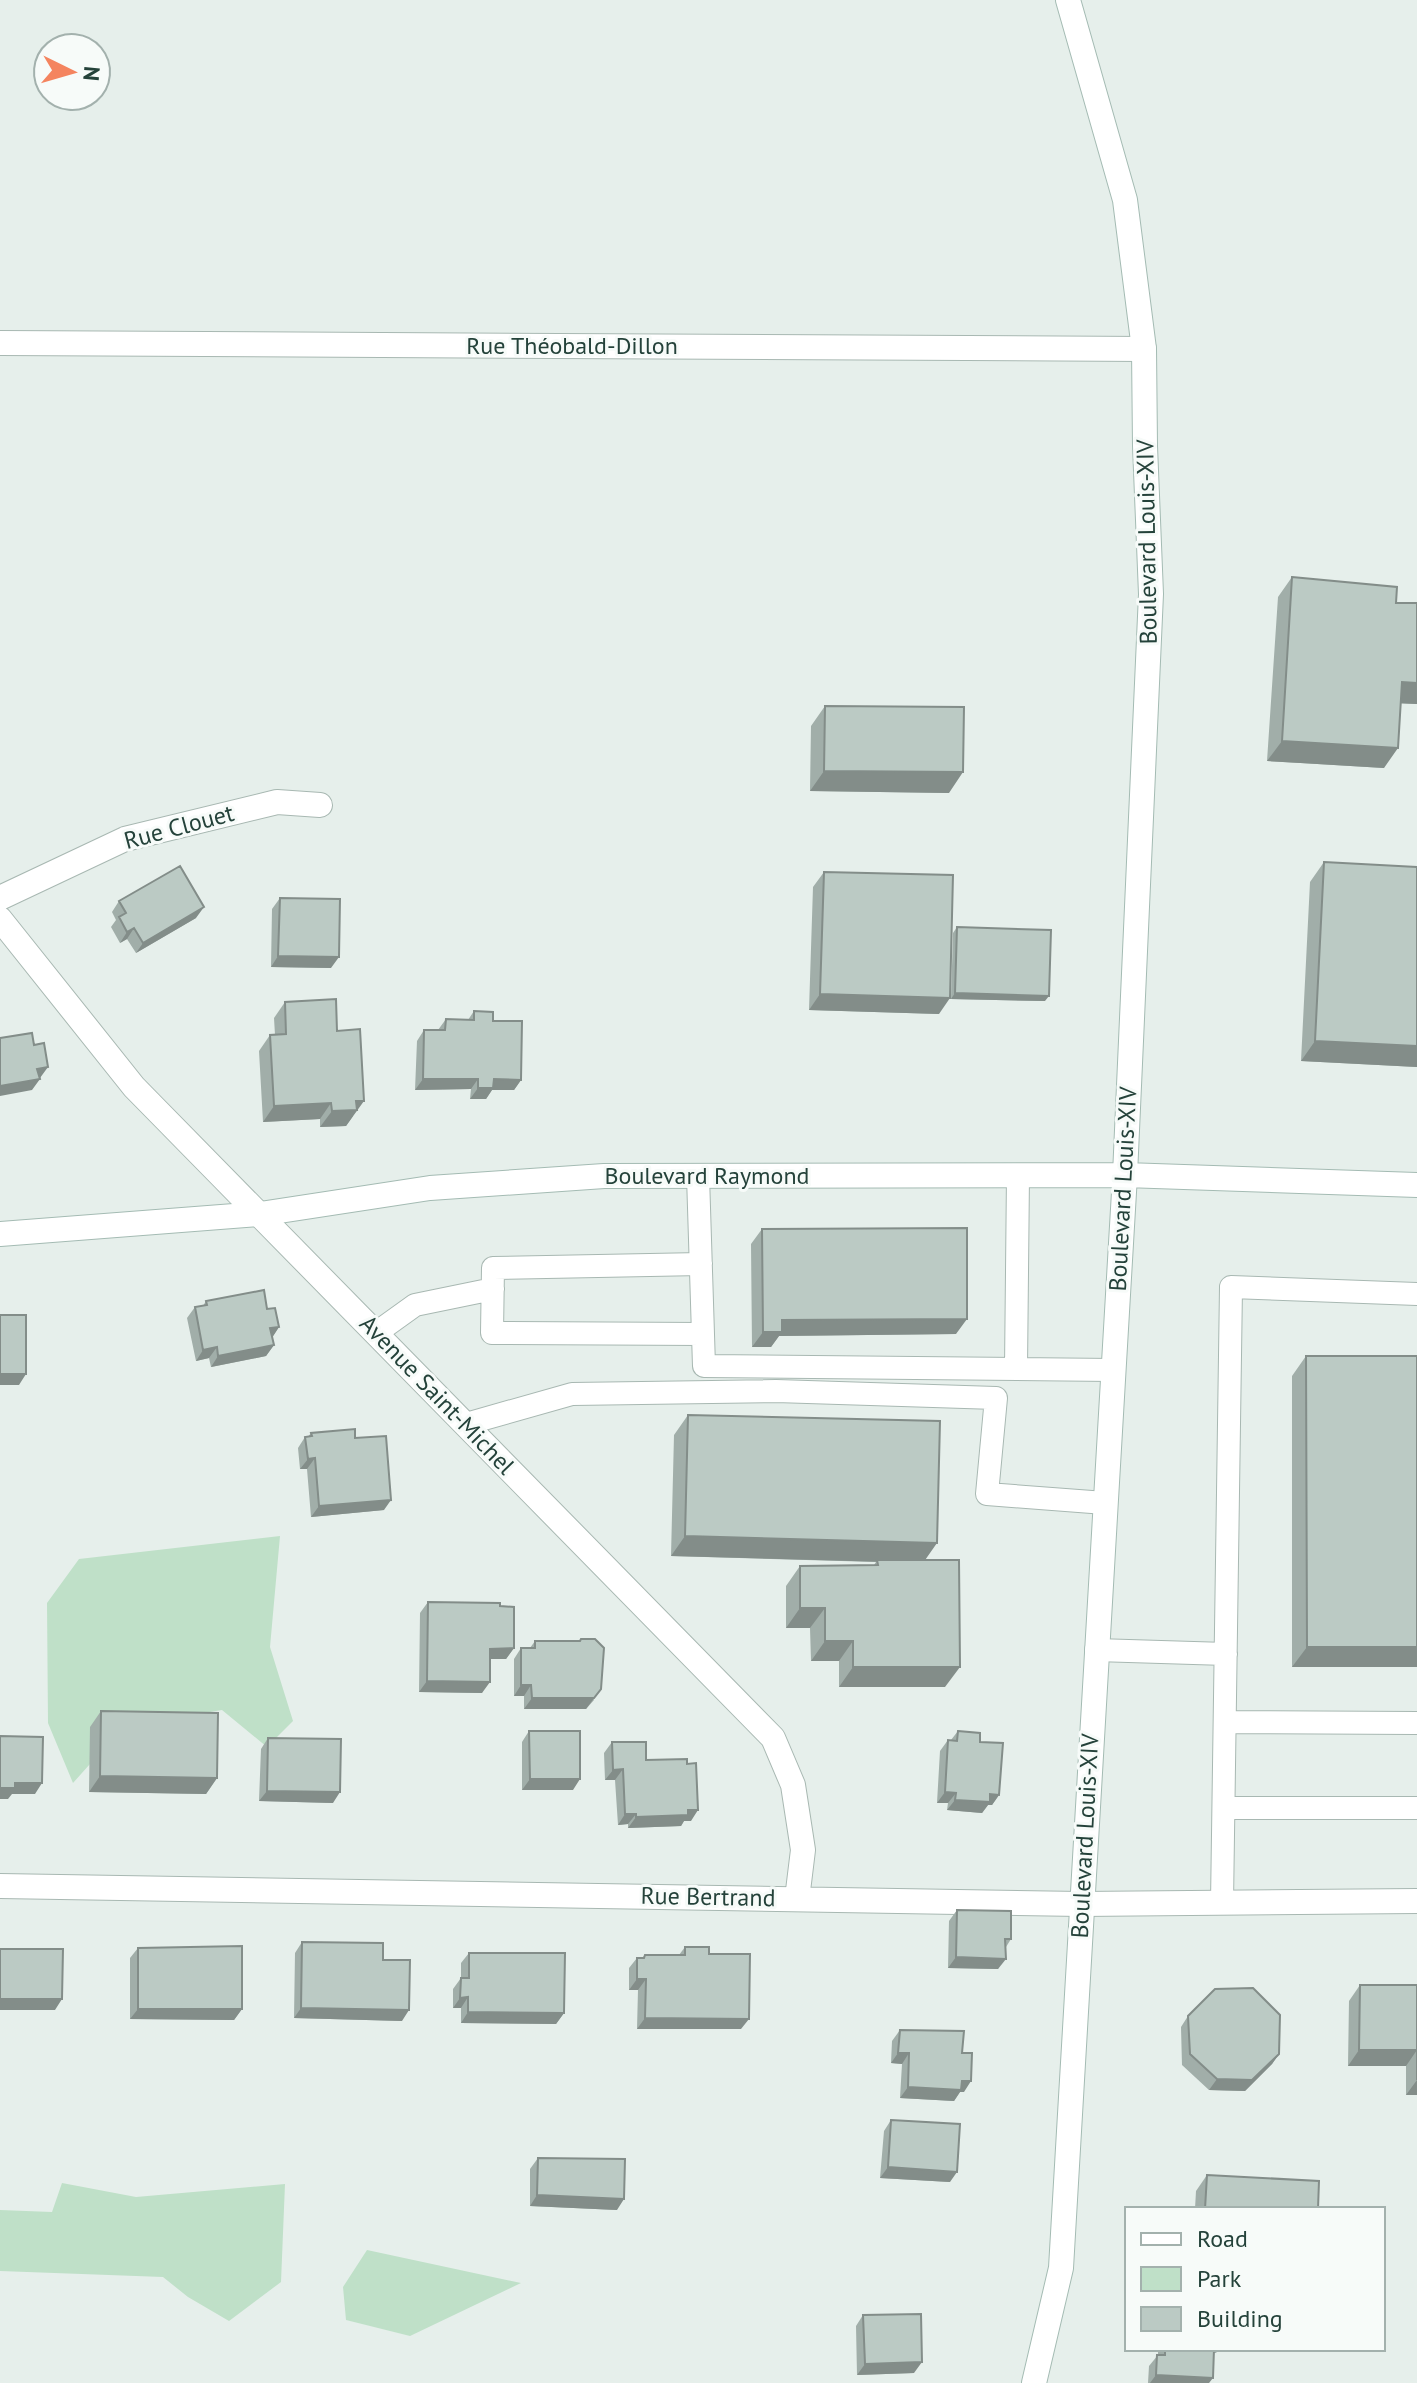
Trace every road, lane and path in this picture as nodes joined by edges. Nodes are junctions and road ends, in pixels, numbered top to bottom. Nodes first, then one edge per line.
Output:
1 (1068, 0) edge
2 (0, 343) edge
3 (1144, 349) junction
4 (320, 805) dead end
5 (0, 898) edge
6 (0, 919) edge
7 (1018, 1175) junction
8 (1125, 1175) junction
9 (698, 1176) junction
10 (1417, 1185) edge
11 (260, 1214) junction
12 (0, 1234) edge
13 (701, 1264) junction
14 (493, 1289) junction
15 (1417, 1294) edge
16 (376, 1333) junction
17 (703, 1334) junction
18 (1016, 1369) junction
19 (1113, 1370) junction
20 (466, 1424) junction
21 (1105, 1503) junction
22 (1096, 1650) junction
23 (1226, 1654) junction
24 (1225, 1722) junction
25 (1417, 1723) edge
26 (1224, 1808) junction
27 (1417, 1808) edge
28 (0, 1886) edge
29 (797, 1899) junction
30 (1417, 1901) edge
31 (1222, 1903) junction
32 (1081, 1904) junction
33 (1034, 2383) edge

1 - 3 street, Boulevard Louis-XIV
2 - 3 street, Rue Théobald-Dillon
3 - 8 street, Boulevard Louis-XIV
4 - 5 street, Rue Clouet
6 - 11 street, Avenue Saint-Michel
7 - 8 street, Boulevard Raymond
7 - 9 street, Boulevard Raymond
7 - 18 lane
8 - 10 street, Boulevard Raymond
8 - 19 street, Boulevard Louis-XIV
9 - 11 street, Boulevard Raymond
9 - 13 lane
11 - 12 street, Boulevard Raymond
11 - 16 street, Avenue Saint-Michel
13 - 14 lane
13 - 17 lane
14 - 16 lane
14 - 17 lane
15 - 23 lane
16 - 20 street, Avenue Saint-Michel
17 - 18 lane
18 - 19 lane
19 - 21 street, Boulevard Louis-XIV
20 - 21 lane
20 - 29 street, Avenue Saint-Michel
21 - 22 street, Boulevard Louis-XIV
22 - 23 lane
22 - 32 street, Boulevard Louis-XIV
23 - 24 lane
24 - 25 lane
24 - 26 lane
26 - 27 lane
26 - 31 lane
28 - 29 street, Rue Bertrand
29 - 32 street, Rue Bertrand
30 - 31 street, Rue Bertrand
31 - 32 street, Rue Bertrand
32 - 33 street, Boulevard Louis-XIV

